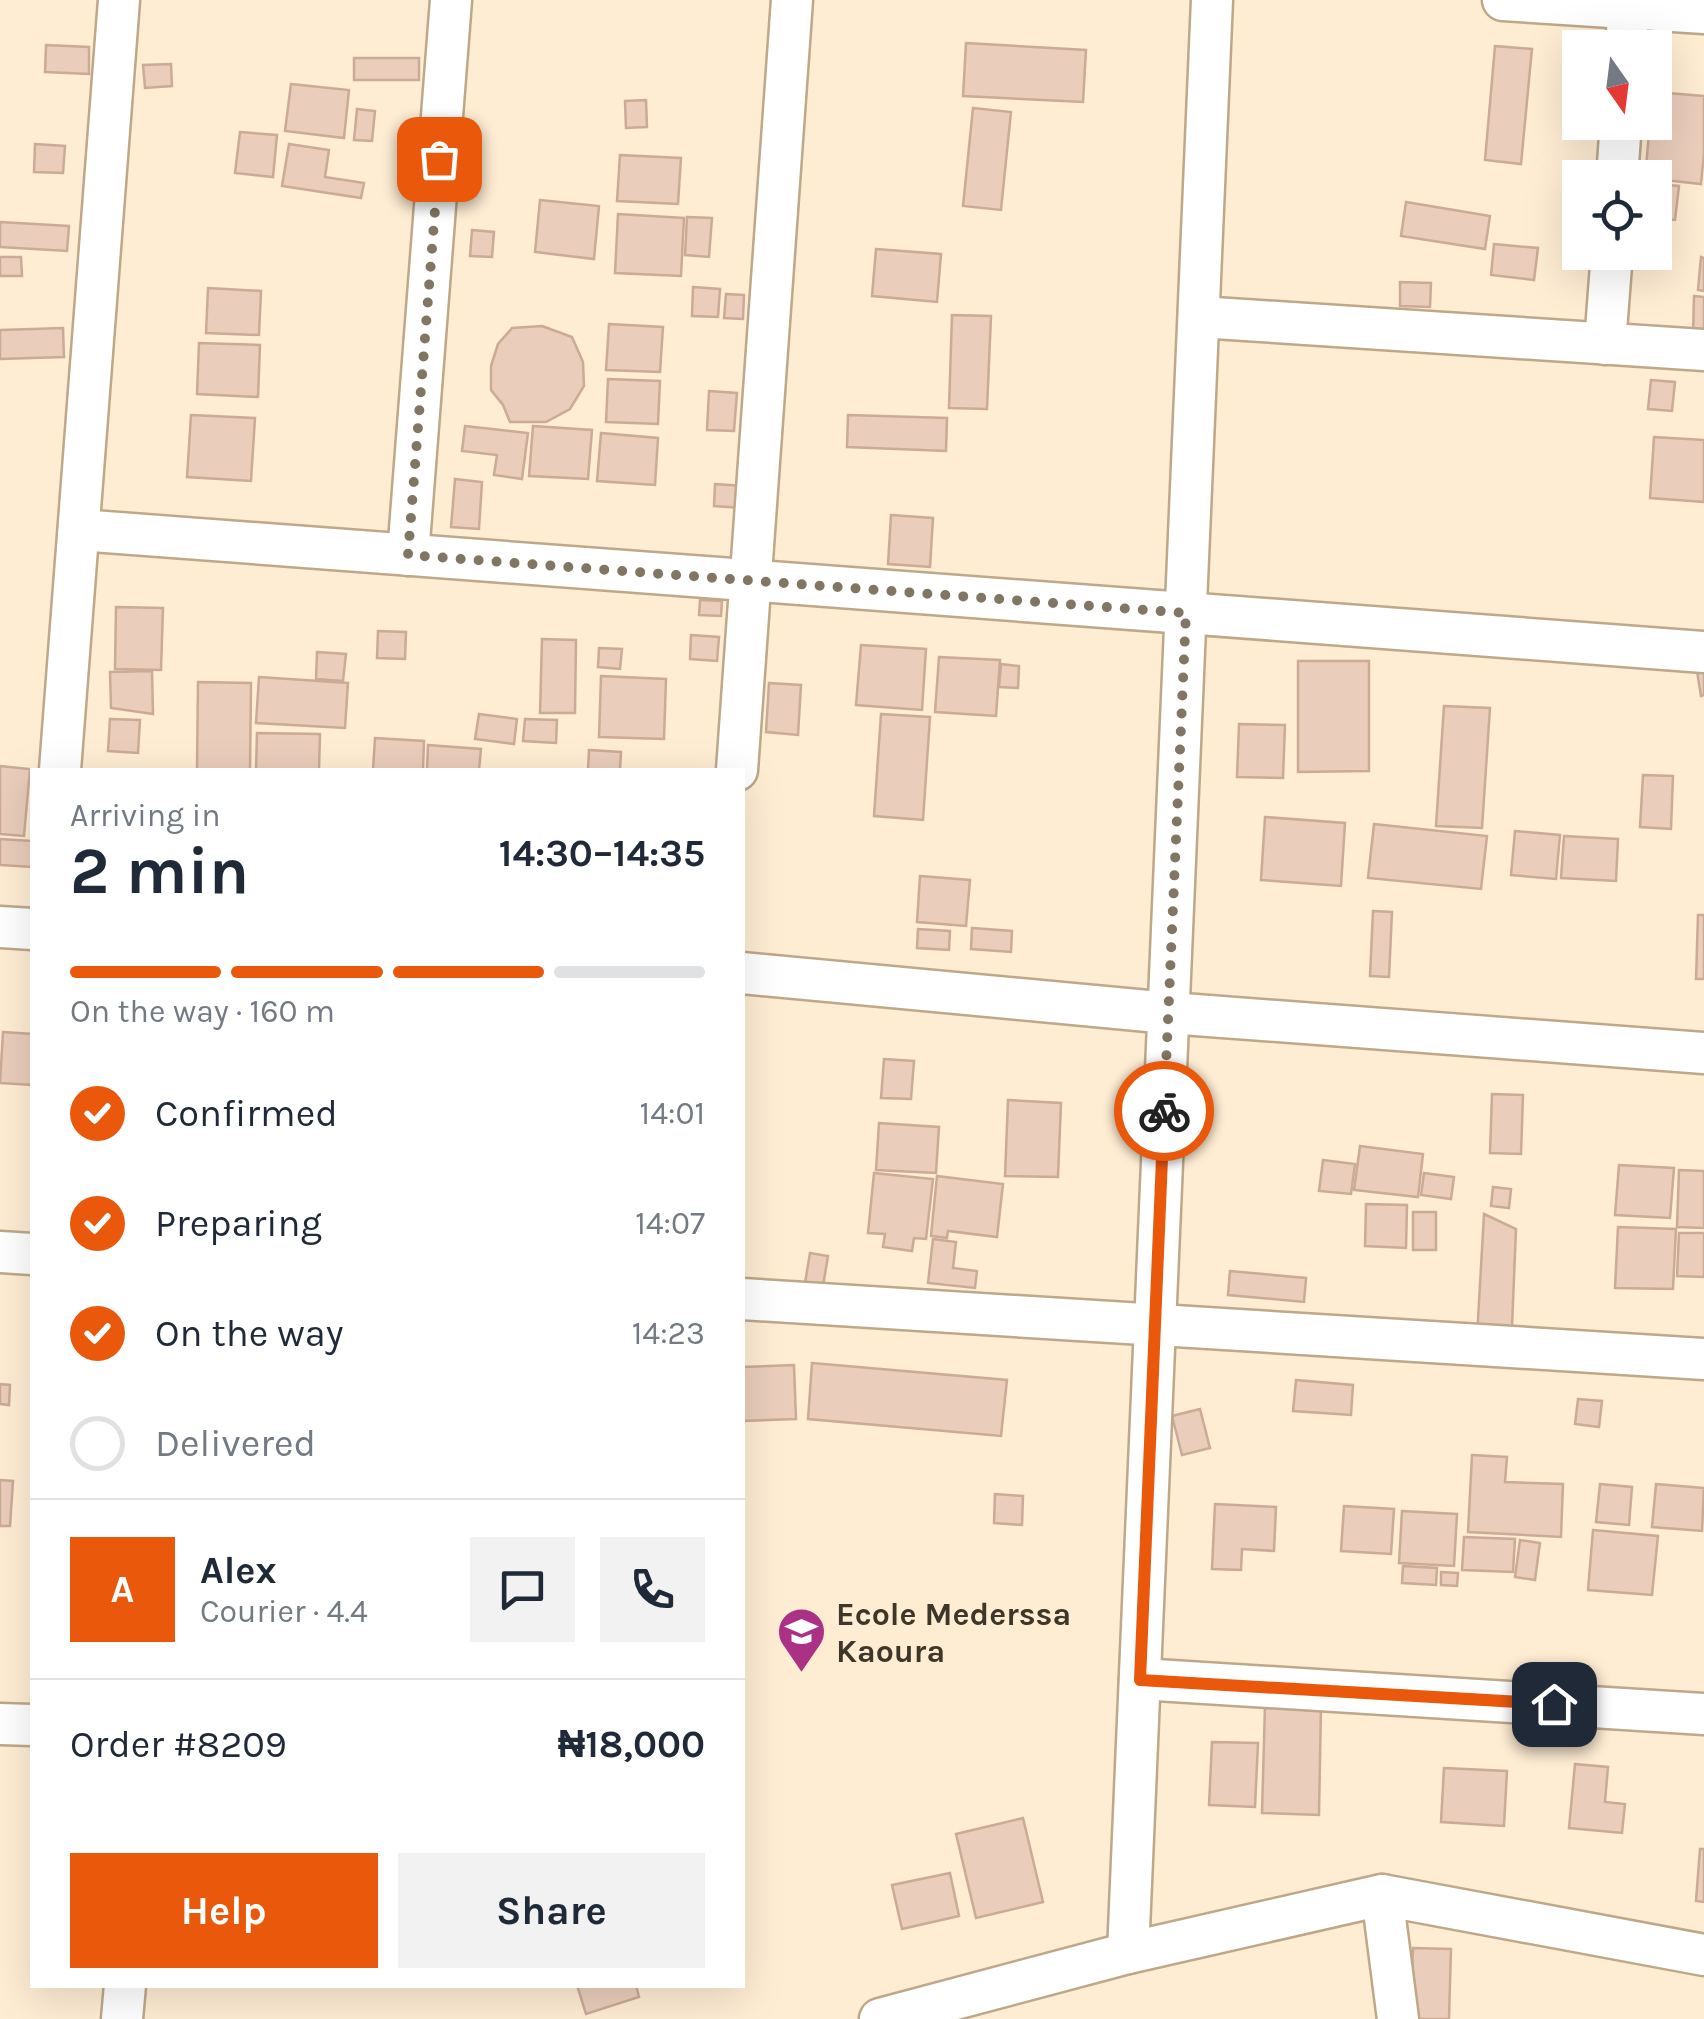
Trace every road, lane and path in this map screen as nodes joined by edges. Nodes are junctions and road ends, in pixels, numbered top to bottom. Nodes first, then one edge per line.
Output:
1 (119, 0) edge
2 (452, 0) edge
3 (792, 0) edge
4 (1212, 0) edge
5 (1503, 0) edge
6 (1704, 14) edge
7 (1628, 19) edge
8 (1611, 270) edge
9 (1199, 316) junction
10 (1605, 344) junction
11 (1704, 350) edge
12 (78, 530) junction
13 (408, 555) junction
14 (751, 581) junction
15 (1186, 613) junction
16 (1704, 652) edge
17 (60, 768) edge
18 (738, 768) edge
19 (0, 927) edge
20 (30, 928) edge
21 (745, 973) edge
22 (1169, 1013) junction
23 (1704, 1053) edge
24 (0, 1252) edge
25 (30, 1254) edge
26 (745, 1299) edge
27 (1156, 1324) junction
28 (1704, 1359) edge
29 (1140, 1680) junction
30 (1704, 1714) edge
31 (0, 1724) edge
32 (30, 1725) edge
33 (1382, 1895) junction
34 (1128, 1953) junction
35 (1704, 1955) edge
36 (125, 1988) edge
37 (122, 2019) edge
38 (880, 2019) edge
39 (1398, 2019) edge

1 - 12 street
2 - 13 street
3 - 14 street
4 - 9 street
5 - 7 street
6 - 7 street
8 - 10 street
9 - 10 street
9 - 15 street
10 - 11 street
12 - 13 street
12 - 17 street
13 - 14 street
14 - 15 street
14 - 18 street
15 - 16 street
15 - 22 street
19 - 20 street
21 - 22 street
22 - 23 street
22 - 27 street
24 - 25 street
26 - 27 street
27 - 28 street
27 - 29 street
29 - 30 street
29 - 34 street
31 - 32 street
33 - 34 street
33 - 35 street
33 - 39 street
34 - 38 street
36 - 37 street

